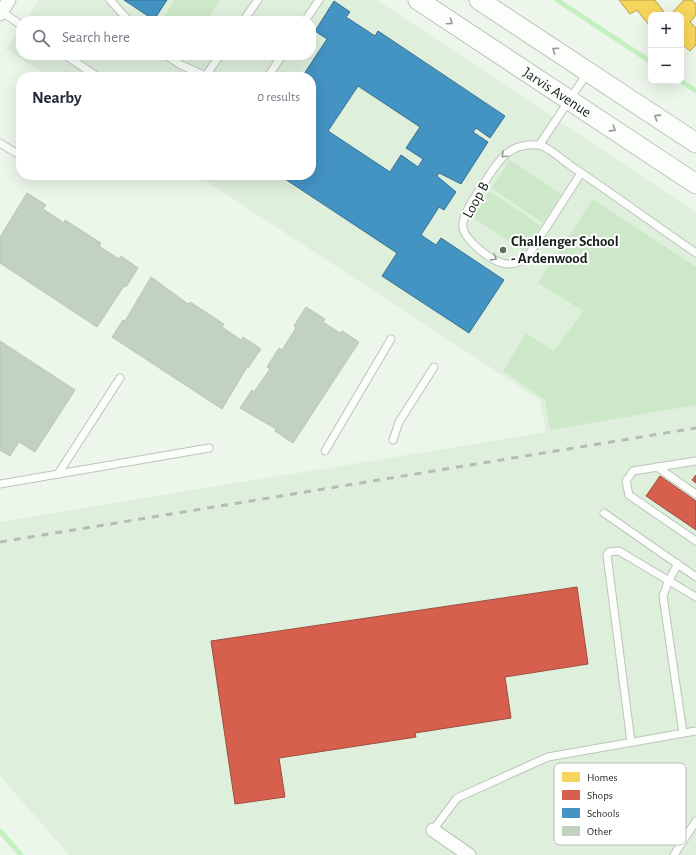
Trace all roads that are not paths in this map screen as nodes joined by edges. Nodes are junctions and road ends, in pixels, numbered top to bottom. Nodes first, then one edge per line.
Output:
1 (9, 0) edge
2 (110, 0) edge
3 (258, 0) edge
4 (418, 0) edge
5 (479, 0) edge
6 (316, 1) edge
7 (1, 13) edge
8 (124, 16) edge
9 (247, 16) edge
10 (308, 16) edge
11 (16, 22) edge
12 (72, 60) edge
13 (174, 60) edge
14 (217, 60) edge
15 (279, 60) edge
16 (90, 72) edge
17 (197, 72) edge
18 (209, 72) edge
19 (271, 72) edge
20 (588, 72) junction
21 (569, 100) junction
22 (0, 143) edge
23 (696, 143) edge
24 (540, 144) junction
25 (16, 153) dead end
26 (581, 173) junction
27 (696, 184) edge
28 (696, 253) edge
29 (391, 339) dead end
30 (434, 367) dead end
31 (120, 378) dead end
32 (393, 440) dead end
33 (209, 448) dead end
34 (325, 451) dead end
35 (696, 461) edge
36 (657, 467) junction
37 (58, 474) junction
38 (0, 484) edge
39 (696, 494) edge
40 (604, 513) dead end
41 (696, 541) edge
42 (678, 564) junction
43 (696, 577) edge
44 (669, 580) junction
45 (696, 597) edge
46 (696, 730) edge
47 (683, 733) junction
48 (631, 742) junction
49 (696, 821) edge
50 (433, 830) joint
51 (686, 836) edge
52 (680, 845) edge
53 (469, 855) edge
54 (674, 855) edge

1 - 7 street
2 - 8 lane
3 - 9 lane
4 -> 21 main road, Jarvis Avenue
20 -> 5 main road
6 - 10 lane
7 - 11 lane
12 - 16 lane
13 - 17 lane
14 - 18 lane
15 - 19 lane
20 - 21 lane
23 -> 20 main road
21 - 24 lane
21 -> 27 main road, Jarvis Avenue
22 - 25 lane
24 - 26 lane
24 -> 26 lane, Loop B
26 - 28 lane
29 - 34 lane
30 - 32 lane
31 - 37 lane
33 - 37 lane
35 - 36 lane
36 - 39 lane
36 - 41 lane
37 - 38 lane
40 - 42 lane
42 - 43 lane
42 - 44 lane
44 - 45 lane
44 - 47 lane
44 - 48 lane
46 - 47 lane
47 - 48 lane
48 - 50 lane
49 - 51 lane
50 - 53 street
52 - 54 lane

